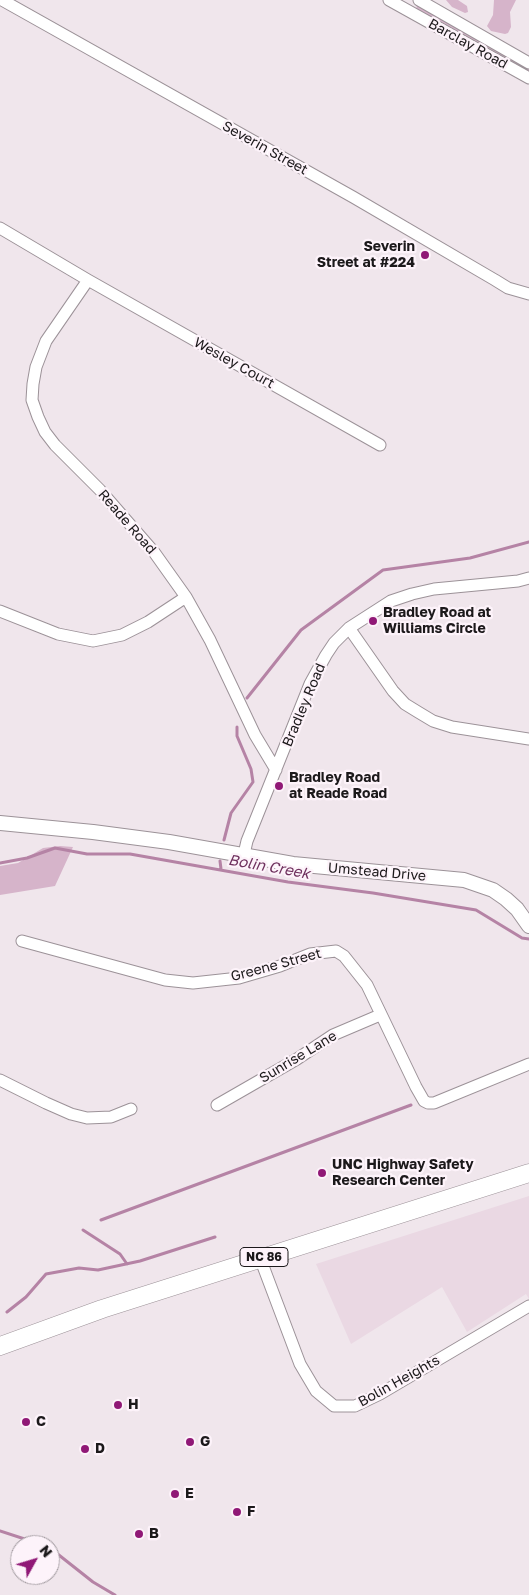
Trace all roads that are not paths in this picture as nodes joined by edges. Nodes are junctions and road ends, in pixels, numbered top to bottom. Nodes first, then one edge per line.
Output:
1 (2, 0) edge
2 (389, 0) edge
3 (419, 0) edge
4 (409, 5) edge
5 (529, 63) edge
6 (529, 78) edge
7 (0, 228) edge
8 (88, 280) junction
9 (529, 294) edge
10 (380, 445) dead end
11 (529, 578) edge
12 (186, 597) junction
13 (0, 611) edge
14 (350, 628) junction
15 (529, 739) edge
16 (276, 770) junction
17 (0, 823) edge
18 (244, 854) junction
19 (527, 922) edge
20 (22, 941) dead end
21 (380, 1015) junction
22 (529, 1064) edge
23 (0, 1080) edge
24 (217, 1104) dead end
25 (131, 1109) dead end
26 (529, 1172) edge
27 (260, 1258) junction
28 (529, 1306) edge
29 (0, 1346) edge

1 - 9 street, Severin Street
2 - 4 street, Barclay Road
3 - 5 street, Barclay Road
4 - 6 street, Barclay Road
7 - 8 street, Wesley Court
8 - 10 street, Wesley Court
8 - 12 street, Reade Road
11 - 14 street, Bradley Road
12 - 13 street
12 - 16 street, Reade Road
14 - 15 street
14 - 16 street, Bradley Road
16 - 18 street, Bradley Road
17 - 18 street, Umstead Drive
18 - 19 street, Umstead Drive
20 - 21 street, Greene Street
21 - 22 street, Greene Street
21 - 24 street, Sunrise Lane
23 - 25 street
26 - 27 main road, NC 86
27 - 28 street, Bolin Heights
27 - 29 main road, NC 86

